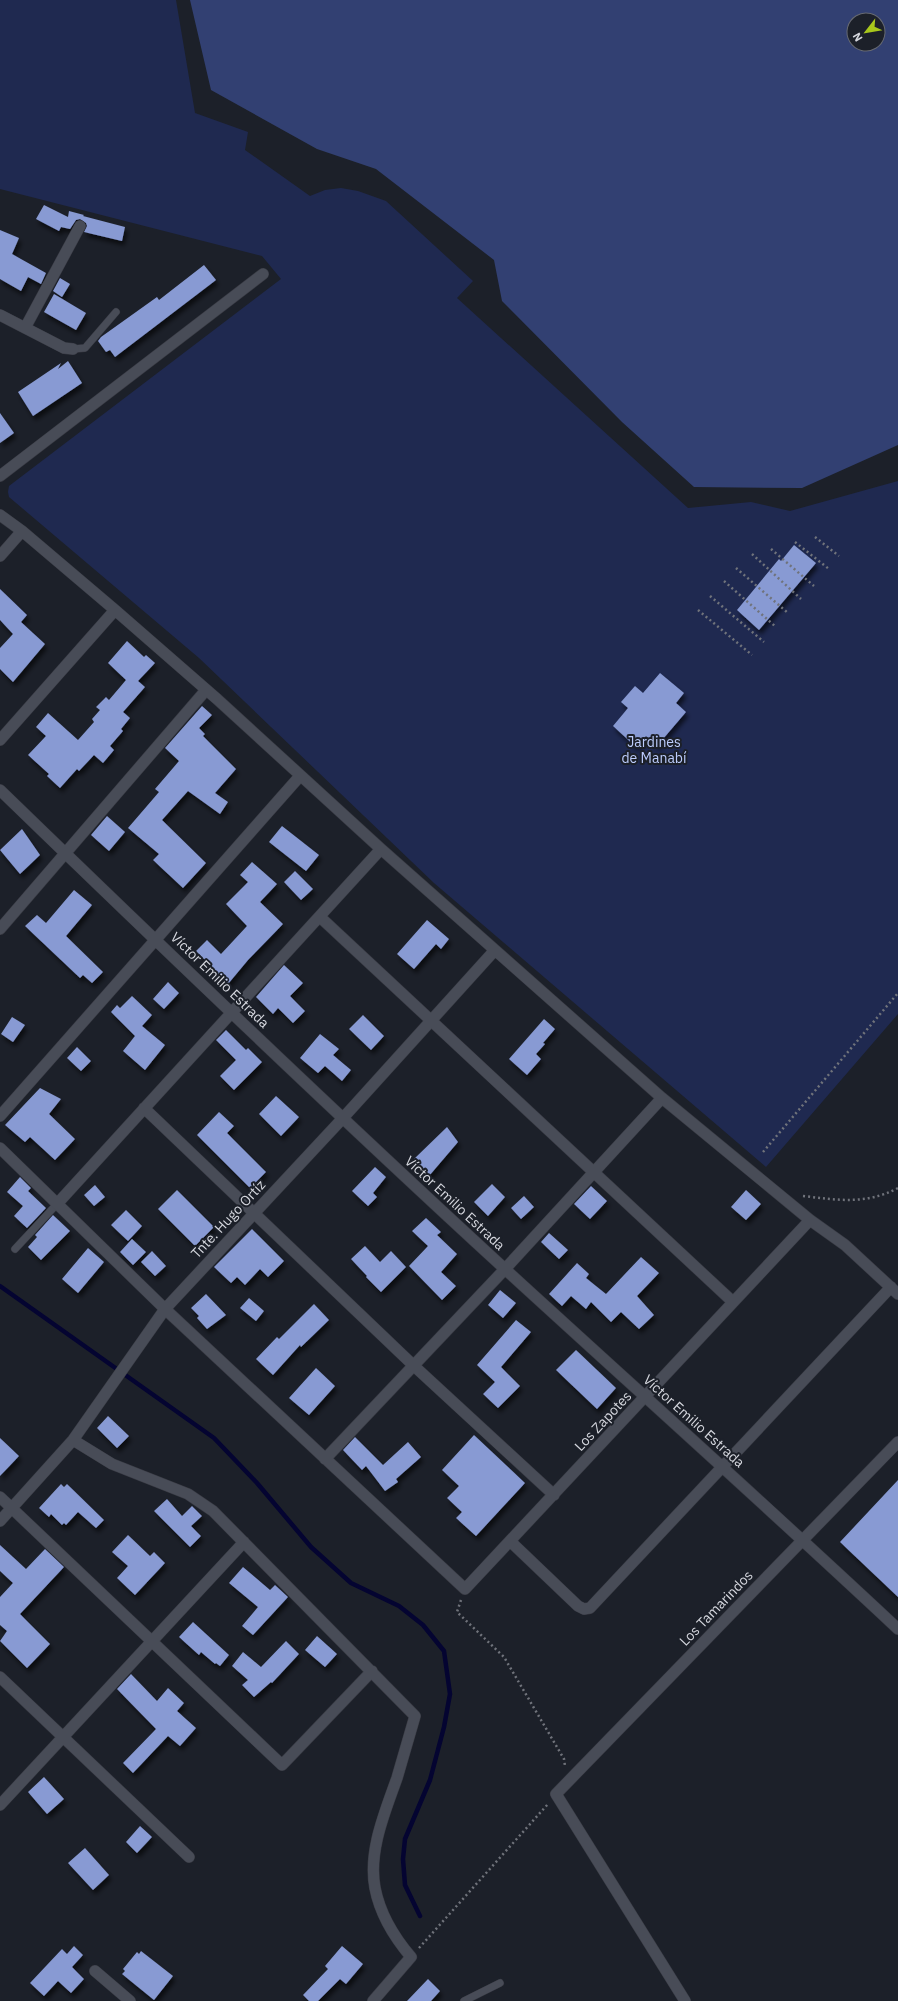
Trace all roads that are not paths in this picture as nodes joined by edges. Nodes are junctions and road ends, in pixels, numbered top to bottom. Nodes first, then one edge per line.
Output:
1 (80, 226) dead end
2 (263, 274) dead end
3 (116, 312) dead end
4 (0, 316) edge
5 (25, 328) junction
6 (73, 350) joint
7 (0, 476) edge
8 (0, 515) edge
9 (22, 531) junction
10 (0, 556) edge
11 (115, 610) junction
12 (206, 690) junction
13 (0, 740) edge
14 (300, 776) junction
15 (0, 790) edge
16 (381, 849) junction
17 (66, 853) junction
18 (320, 917) junction
19 (0, 929) edge
20 (157, 940) junction
21 (495, 950) junction
22 (233, 1013) junction
23 (431, 1021) junction
24 (662, 1098) junction
25 (144, 1108) junction
26 (0, 1116) edge
27 (343, 1118) junction
28 (0, 1148) edge
29 (593, 1172) junction
30 (57, 1204) junction
31 (254, 1213) junction
32 (810, 1220) junction
33 (15, 1249) dead end
34 (505, 1269) junction
35 (894, 1291) edge
36 (733, 1302) junction
37 (165, 1309) junction
38 (413, 1365) junction
39 (646, 1397) junction
40 (73, 1440) junction
41 (898, 1442) edge
42 (325, 1459) junction
43 (723, 1467) junction
44 (554, 1495) junction
45 (0, 1497) edge
46 (12, 1508) junction
47 (0, 1521) edge
48 (803, 1540) junction
49 (510, 1541) junction
50 (244, 1542) junction
51 (898, 1629) edge
52 (153, 1641) junction
53 (372, 1671) junction
54 (0, 1677) edge
55 (64, 1737) junction
56 (0, 1805) edge
57 (189, 1857) dead end
58 (95, 1971) dead end
59 (500, 1983) dead end
60 (130, 2001) edge
61 (373, 2001) edge
62 (464, 2001) edge
63 (685, 2001) edge

1 - 5 street
2 - 7 street
3 - 6 lane
4 - 5 street
5 - 6 street
8 - 9 street
9 - 10 street
9 - 11 street
11 - 12 street
11 - 13 street
12 - 14 street
12 - 17 street
14 - 16 street
14 - 20 street
15 - 17 street, Víctor Emilio Estrada
16 - 18 street
16 - 21 street
17 - 19 street
17 - 20 street, Víctor Emilio Estrada
18 - 22 street
18 - 23 street
20 - 22 street, Víctor Emilio Estrada
20 - 26 street
21 - 23 street, Tnte. Hugo Ortíz
21 - 24 street
22 - 25 street
22 - 27 street, Víctor Emilio Estrada
23 - 27 street, Tnte. Hugo Ortíz
23 - 29 street
24 - 29 street
24 - 32 street
25 - 30 street
25 - 31 street
27 - 31 street, Tnte. Hugo Ortíz
27 - 34 street, Víctor Emilio Estrada
28 - 30 street
29 - 34 street
29 - 36 street
30 - 33 lane
30 - 37 street
31 - 37 street, Tnte. Hugo Ortíz
31 - 38 street
32 - 35 street
32 - 36 street, Los Zapotes
34 - 38 street
34 - 39 street, Víctor Emilio Estrada
35 - 43 street
36 - 39 street, Los Zapotes
37 - 40 street, Tnte. Hugo Ortíz
37 - 42 street
38 - 42 street
38 - 44 street
39 - 43 street, Víctor Emilio Estrada
39 - 44 street, Los Zapotes
40 - 46 street, Tnte. Hugo Ortíz
40 - 50 street
41 - 48 street, Los Tamarindos
42 - 49 street, Los Zapotes
43 - 48 street, Víctor Emilio Estrada
43 - 49 street
44 - 49 street, Los Zapotes
45 - 46 street
46 - 47 street, Tnte. Hugo Ortíz
46 - 52 street
48 - 51 street, Víctor Emilio Estrada
48 - 63 street, Los Tamarindos
50 - 52 street
50 - 53 street
52 - 53 street
52 - 55 street
53 - 61 street
54 - 55 street
55 - 56 street
55 - 57 street
58 - 60 street
59 - 62 lane

